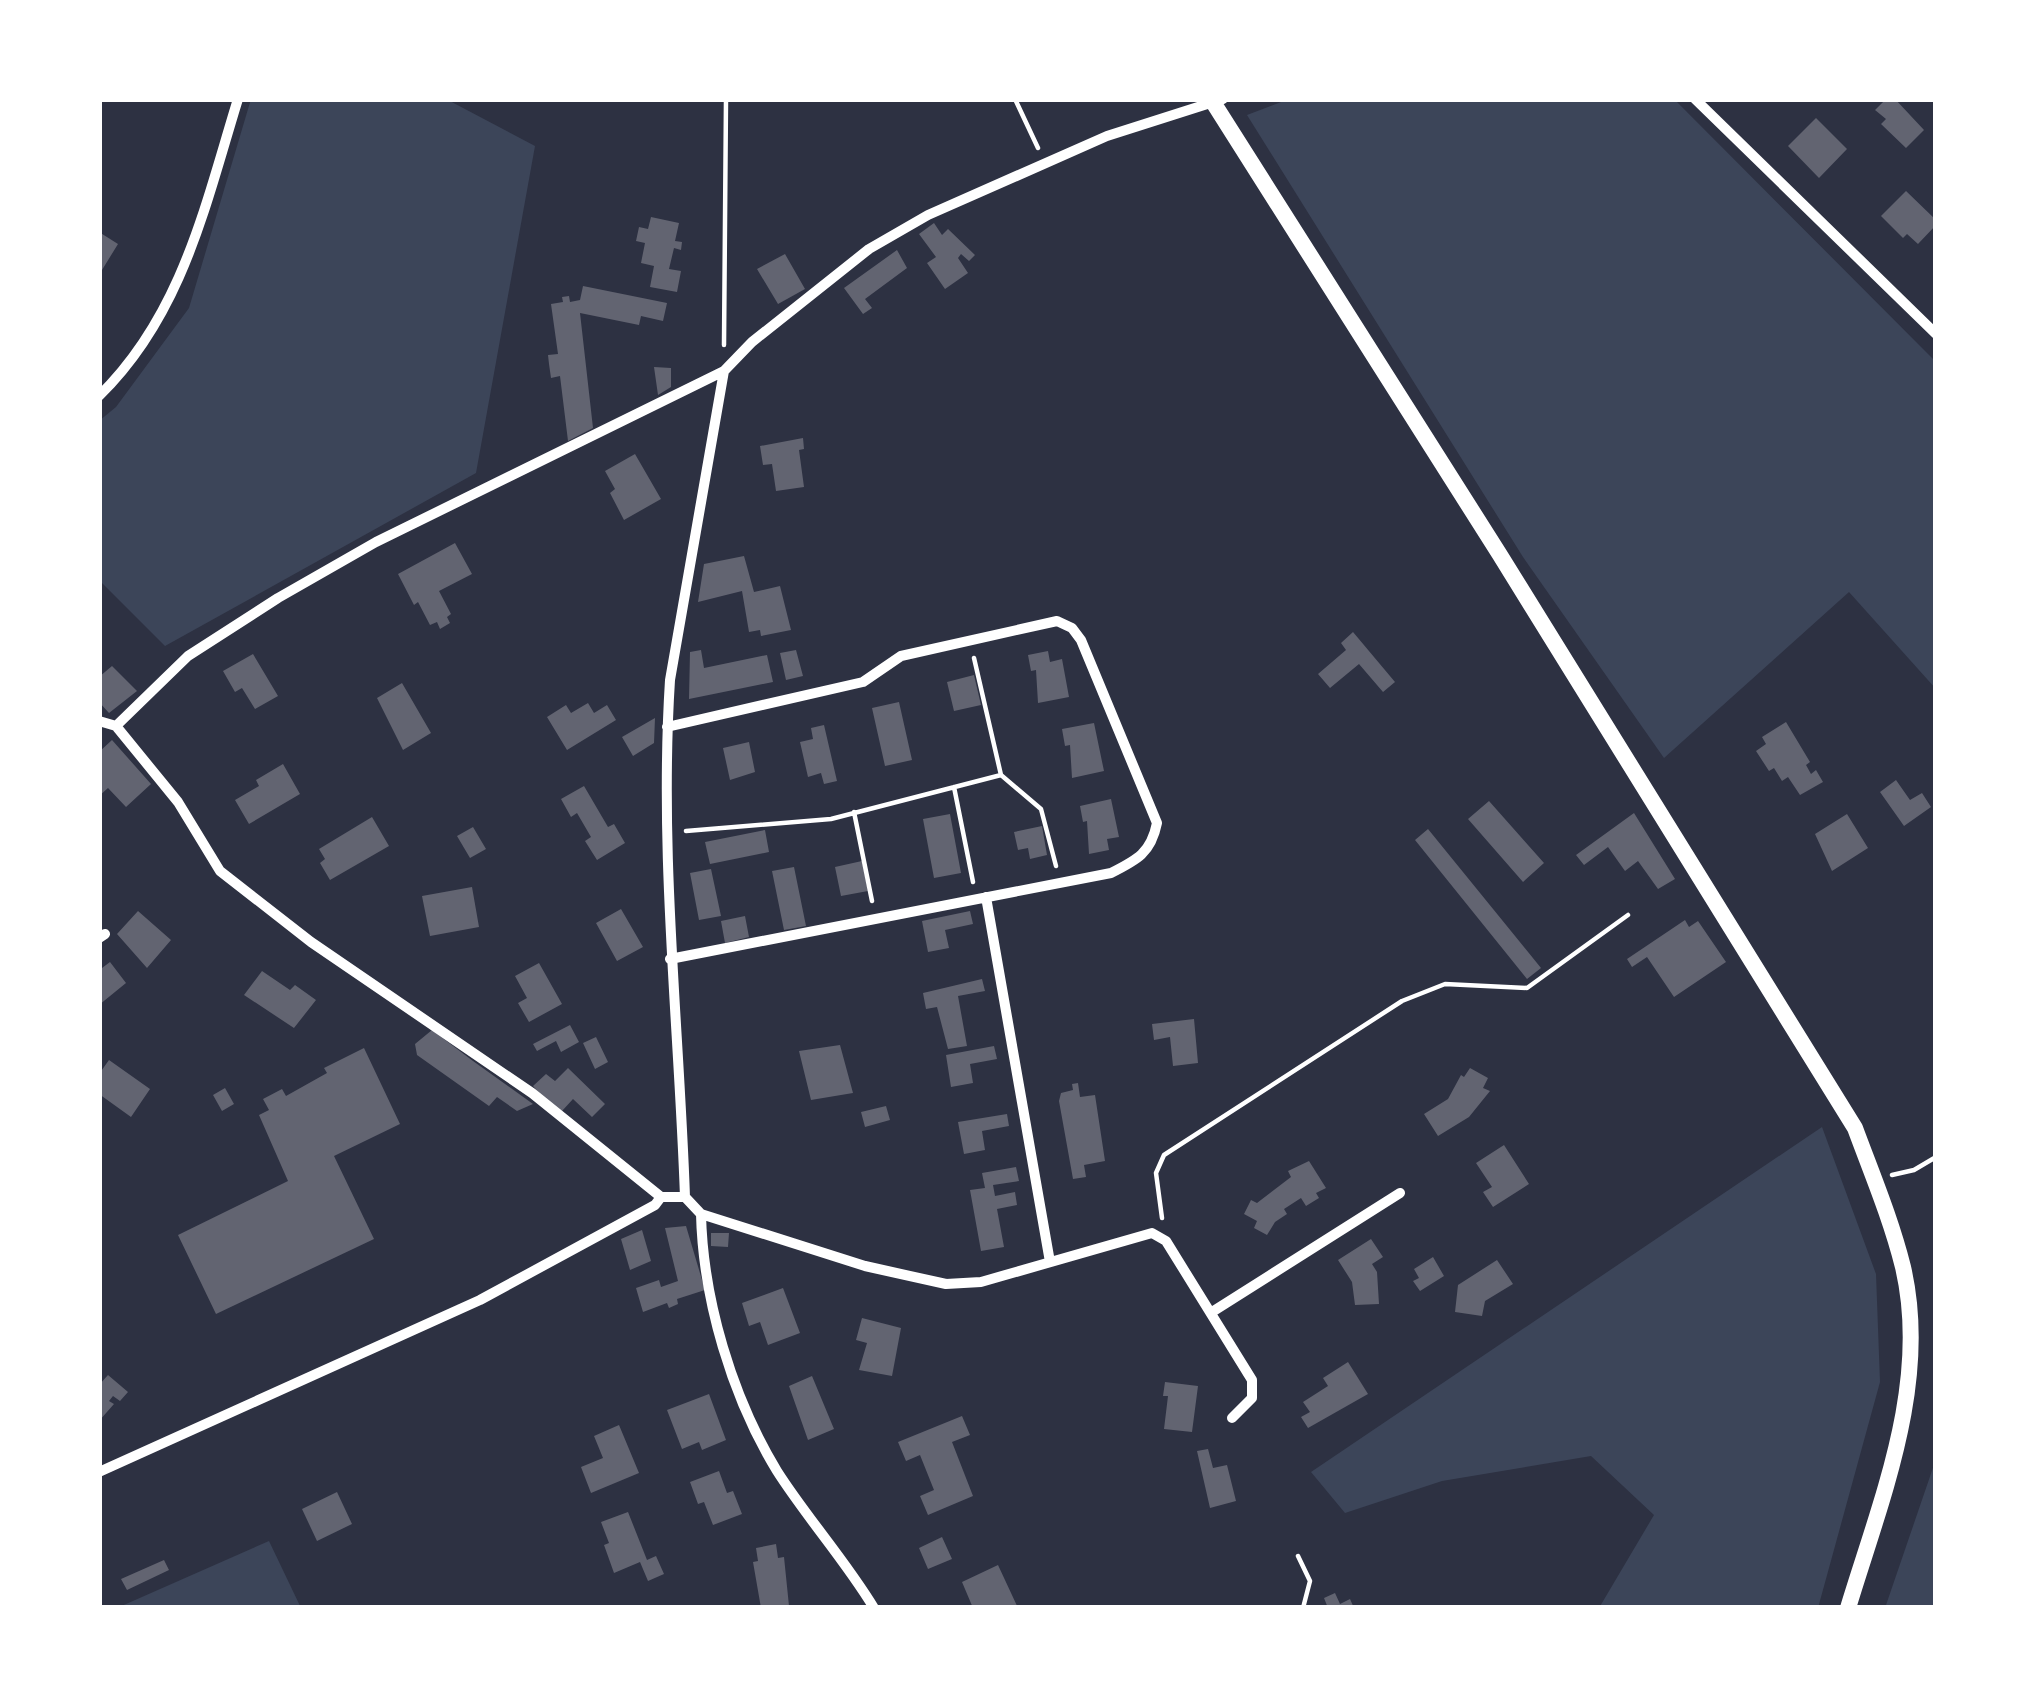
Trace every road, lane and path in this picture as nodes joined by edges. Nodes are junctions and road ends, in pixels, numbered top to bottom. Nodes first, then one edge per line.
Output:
1 (238, 99) edge
2 (726, 99) edge
3 (1015, 99) edge
4 (1169, 99) edge
5 (1695, 99) edge
6 (1216, 100) edge
7 (1163, 118) junction
8 (1046, 164) junction
9 (1936, 334) edge
10 (724, 370) junction
11 (99, 396) edge
12 (970, 641) junction
13 (99, 721) edge
14 (116, 726) junction
15 (667, 727) junction
16 (1001, 775) junction
17 (954, 787) junction
18 (854, 812) junction
19 (668, 832) junction
20 (1060, 883) junction
21 (981, 898) junction
22 (1628, 915) dead end
23 (876, 919) junction
24 (670, 959) junction
25 (1936, 1157) edge
26 (1874, 1179) junction
27 (1400, 1193) dead end
28 (661, 1197) junction
29 (685, 1197) junction
30 (701, 1214) junction
31 (1152, 1233) junction
32 (1050, 1262) junction
33 (1212, 1312) junction
34 (1232, 1418) dead end
35 (99, 1472) edge
36 (1298, 1556) dead end
37 (874, 1608) edge
38 (1303, 1608) edge
39 (1848, 1608) edge

1 - 11 street
2 - 10 path
3 - 8 path
4 - 7 street
5 - 9 street
6 - 7 street
6 - 26 main road
7 - 8 street
8 - 10 street
10 - 14 street
10 - 15 street
12 - 15 street
12 - 16 path
12 - 20 street
13 - 14 street
14 - 28 street
15 - 19 street
16 - 17 path
16 - 20 path
17 - 18 path
17 - 21 path
18 - 19 path
18 - 23 path
19 - 24 street
20 - 21 street
21 - 23 street
21 - 32 street
22 - 31 path
23 - 24 street
24 - 29 street
25 - 26 path
26 - 39 main road
27 - 33 street
28 - 29 street
28 - 35 street
29 - 30 street
30 - 32 street
30 - 37 street
31 - 32 street
31 - 33 street
33 - 34 street
36 - 38 path

